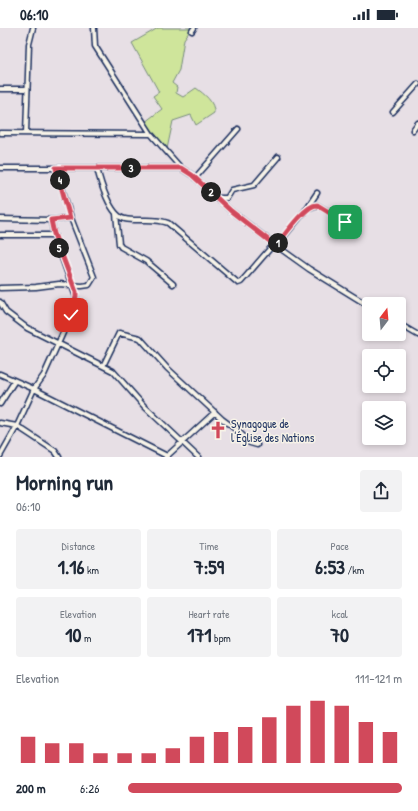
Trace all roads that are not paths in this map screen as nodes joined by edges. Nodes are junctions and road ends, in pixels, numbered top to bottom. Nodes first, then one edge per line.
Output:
1 (33, 28) edge
2 (94, 28) edge
3 (418, 84) edge
4 (0, 89) edge
5 (27, 89) junction
6 (394, 112) dead end
7 (418, 124) edge
8 (238, 129) dead end
9 (413, 130) dead end
10 (0, 133) edge
11 (26, 133) junction
12 (150, 134) junction
13 (278, 157) dead end
14 (0, 168) edge
15 (56, 168) junction
16 (97, 168) junction
17 (181, 168) junction
18 (195, 178) junction
19 (317, 193) dead end
20 (218, 198) junction
21 (305, 211) junction
22 (116, 214) junction
23 (70, 218) junction
24 (0, 219) edge
25 (51, 220) junction
26 (345, 222) dead end
27 (54, 234) junction
28 (0, 235) edge
29 (275, 245) junction
30 (173, 284) dead end
31 (72, 286) junction
32 (0, 288) edge
33 (0, 302) edge
34 (362, 302) edge
35 (406, 328) edge
36 (418, 335) edge
37 (58, 342) junction
38 (103, 366) junction
39 (0, 374) edge
40 (14, 382) junction
41 (34, 389) junction
42 (0, 404) edge
43 (215, 412) junction
44 (0, 423) edge
45 (18, 426) junction
46 (183, 442) junction
47 (258, 445) dead end
48 (0, 456) edge
49 (166, 456) edge
50 (59, 457) edge
51 (198, 457) edge

1 - 5 street
2 - 12 street
3 - 6 street
4 - 5 street
5 - 11 street
7 - 9 street
8 - 18 street
10 - 11 street
11 - 12 street
12 - 17 street
13 - 20 street
14 - 15 street
15 - 16 street
15 - 23 street
16 - 17 street
16 - 22 street
17 - 18 street
18 - 20 street
19 - 21 street
20 - 29 street
21 - 26 street
21 - 29 street
22 - 29 street
22 - 30 street
23 - 25 street
23 - 31 street
24 - 25 street
25 - 27 street
27 - 28 street
27 - 31 street
29 - 34 street
31 - 32 street
31 - 37 street
33 - 37 street
35 - 36 street
37 - 38 street
37 - 41 street
38 - 43 street
38 - 46 street
39 - 40 street
40 - 41 street
40 - 42 street
41 - 45 street
41 - 49 street
43 - 46 street
43 - 47 street
44 - 45 street
45 - 48 street
45 - 50 street
46 - 49 street
46 - 51 street

